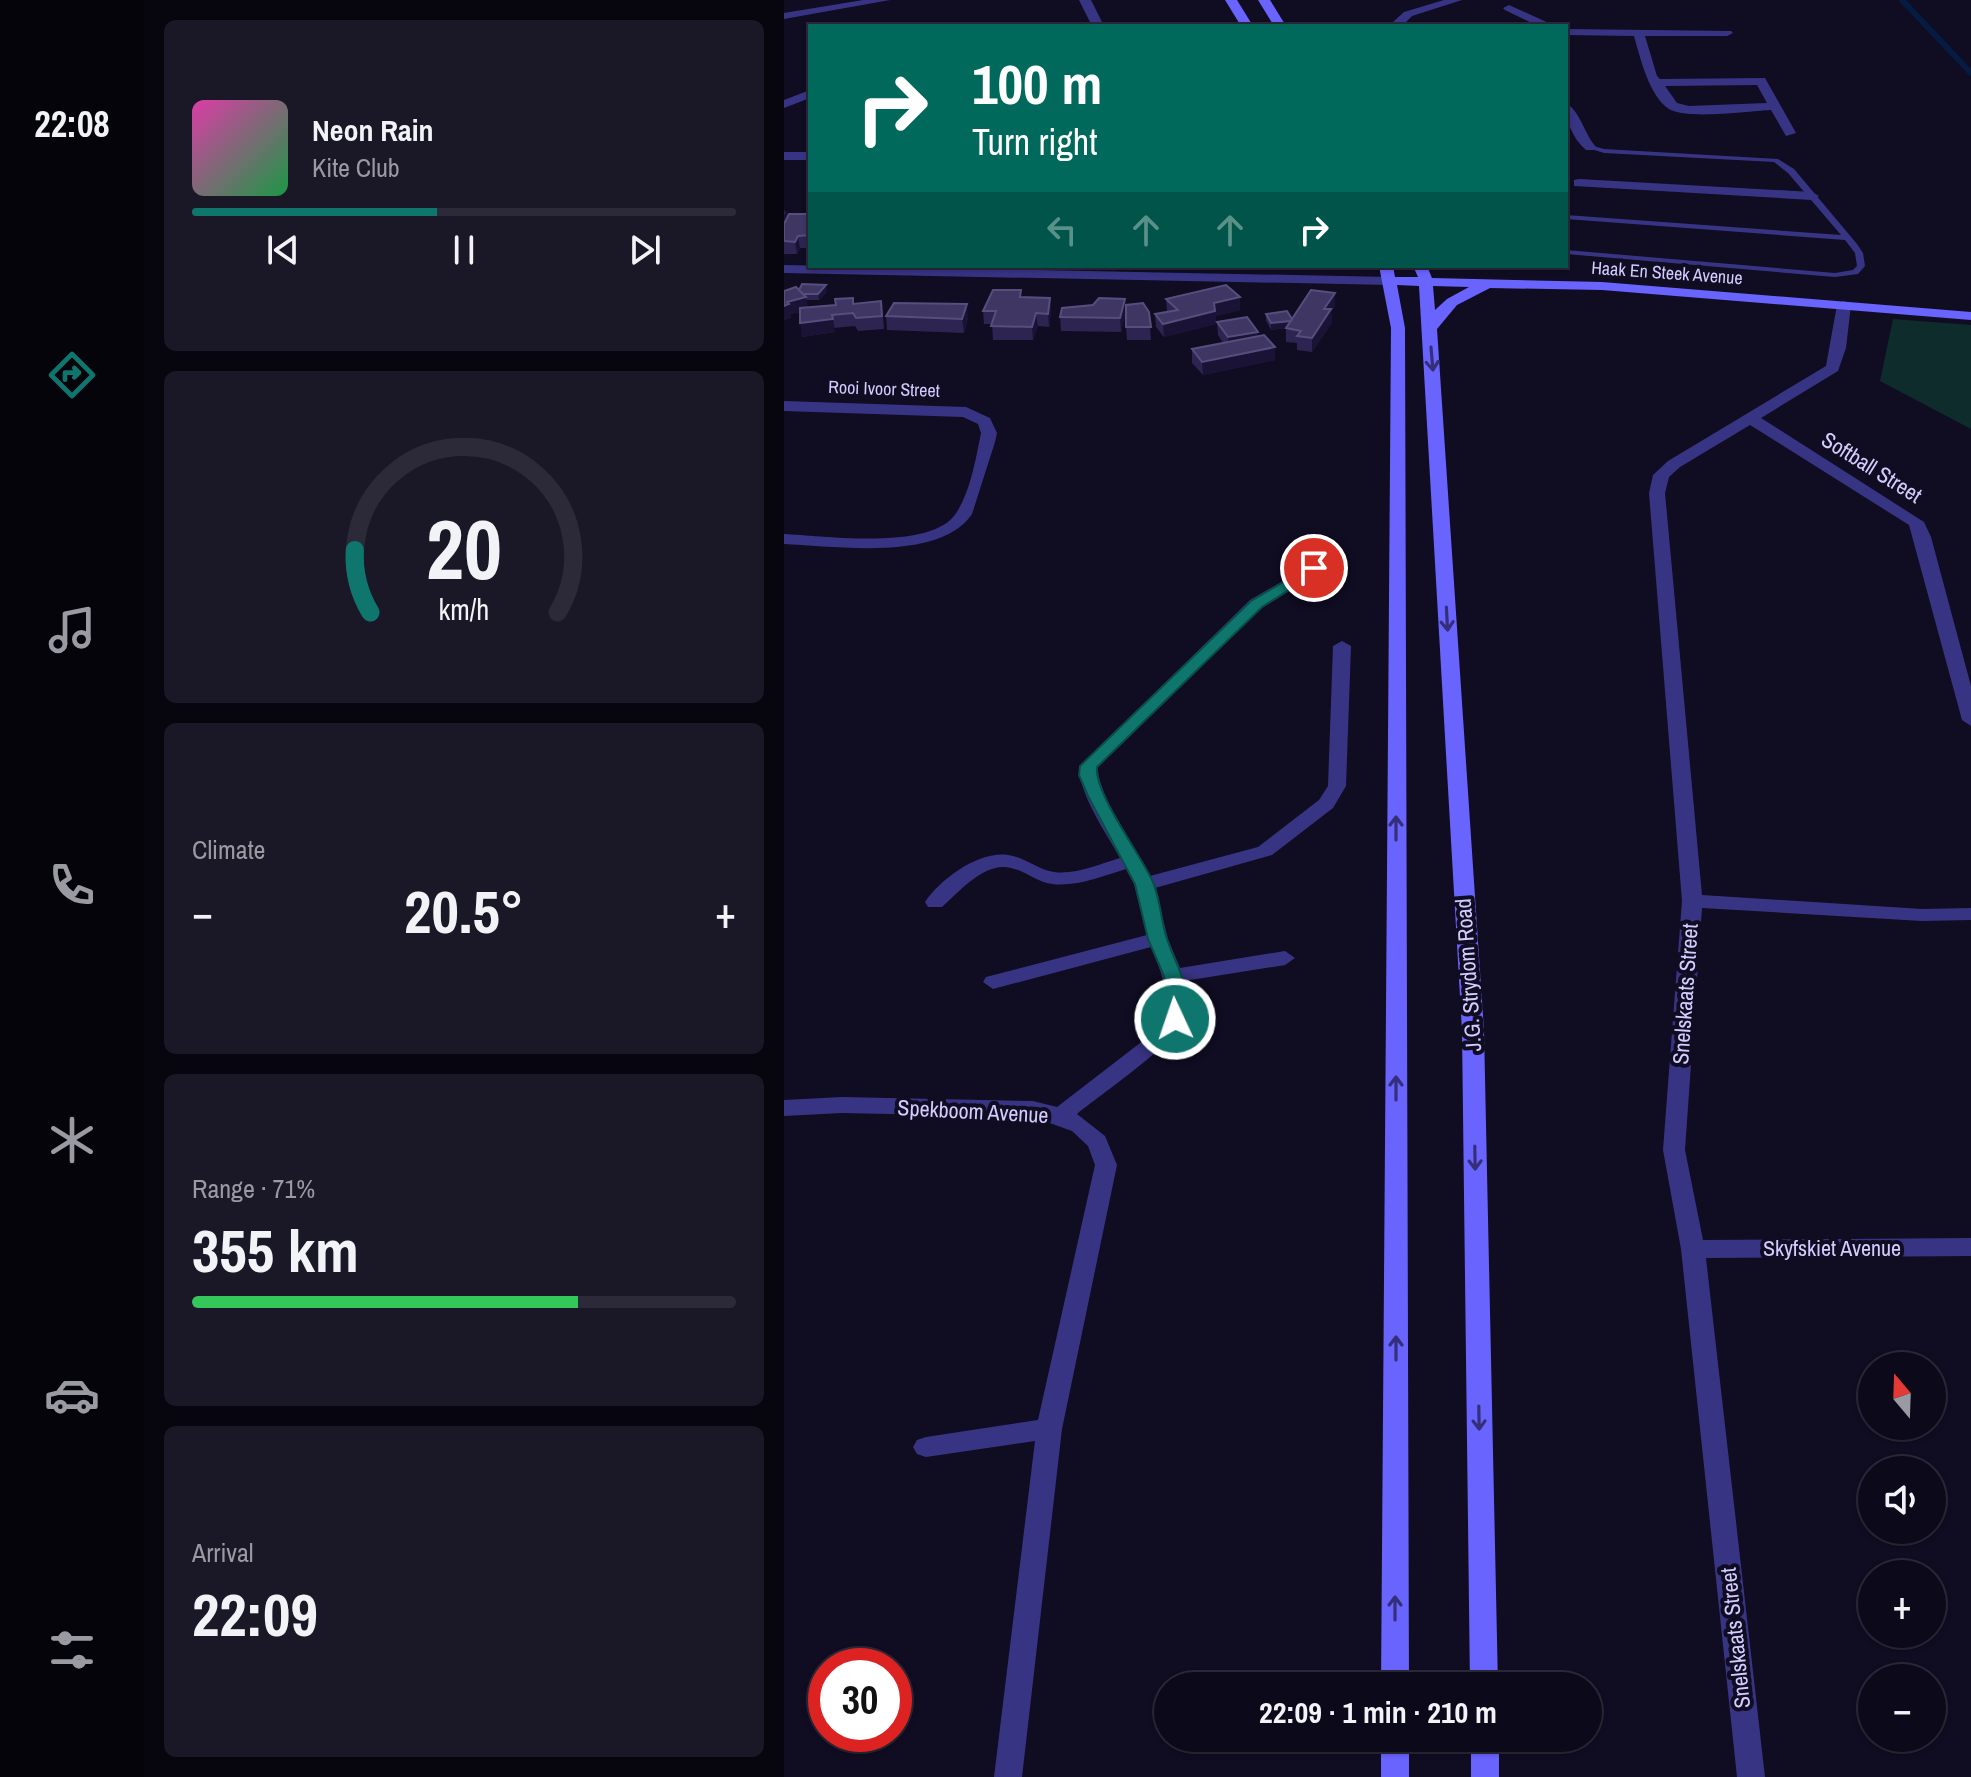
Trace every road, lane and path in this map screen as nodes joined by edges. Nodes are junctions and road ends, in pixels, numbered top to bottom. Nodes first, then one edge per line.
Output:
1 (884, 0) edge
2 (1085, 0) edge
3 (1231, 0) edge
4 (1264, 0) edge
5 (1456, 0) edge
6 (1508, 4) edge
7 (784, 16) edge
8 (1097, 24) edge
9 (1246, 24) edge
10 (1279, 24) edge
11 (1400, 24) edge
12 (1518, 24) edge
13 (1543, 24) edge
14 (1568, 32) edge
15 (1727, 33) dead end
16 (1639, 34) junction
17 (1655, 83) junction
18 (808, 95) edge
19 (784, 104) edge
20 (1777, 106) junction
21 (1568, 111) edge
22 (1790, 133) dead end
23 (1590, 147) joint
24 (784, 156) edge
25 (808, 156) edge
26 (1579, 183) dead end
27 (1812, 196) junction
28 (1568, 217) edge
29 (1847, 238) junction
30 (1568, 252) edge
31 (784, 269) edge
32 (1216, 271) edge
33 (1389, 273) edge
34 (1423, 274) edge
35 (1498, 282) junction
36 (1844, 305) junction
37 (1971, 316) edge
38 (1430, 328) junction
39 (784, 406) edge
40 (1751, 419) junction
41 (784, 539) edge
42 (1314, 568) dead end
43 (1342, 646) dead end
44 (1971, 720) edge
45 (1133, 860) junction
46 (1144, 884) junction
47 (1692, 901) junction
48 (935, 902) dead end
49 (1971, 914) edge
50 (1158, 939) junction
51 (1285, 958) dead end
52 (1173, 976) junction
53 (993, 982) dead end
54 (784, 1108) edge
55 (1061, 1116) junction
56 (1971, 1247) edge
57 (1693, 1249) junction
58 (1049, 1429) junction
59 (926, 1447) dead end
60 (1395, 1672) edge
61 (1484, 1672) edge
62 (1395, 1752) edge
63 (1485, 1752) edge
64 (1008, 1777) edge
65 (1395, 1777) edge
66 (1485, 1777) edge
67 (1751, 1777) edge

1 - 7 street
2 - 8 street
3 - 9 street
4 - 10 street
5 - 11 street
6 - 12 street
6 - 13 street
14 - 16 street
15 - 16 street
16 - 17 street
17 - 20 street
17 - 20 street
18 - 19 street
20 - 22 street
21 - 23 street
23 - 27 lane
24 - 25 street
26 - 27 street
27 - 29 lane
28 - 29 lane
29 - 30 lane
31 - 32 street, Haak En Steek Avenue
32 - 33 street, Haak En Steek Avenue
33 - 34 street, Haak En Steek Avenue
60 -> 33 street
34 - 35 street, Haak En Steek Avenue
34 - 38 street, J.G. Strydom Road
35 - 36 street, Haak En Steek Avenue
35 - 38 street
36 - 37 street, Haak En Steek Avenue
36 - 40 street, Snelskaats Street
38 -> 61 street, J.G. Strydom Road
39 - 41 street, Rooi Ivoor Street
40 - 44 street, Softball Street
40 - 47 street, Snelskaats Street
42 - 45 street
43 - 46 street
45 - 46 street
45 - 48 street
46 - 50 street
47 - 49 street
47 - 57 street, Snelskaats Street
50 - 52 street
50 - 53 street
51 - 52 street
52 - 55 street
54 - 55 street, Spekboom Avenue
55 - 58 street, Spekboom Avenue
56 - 57 street, Skyfskiet Avenue
57 - 67 street, Snelskaats Street
58 - 59 street
58 - 64 street, Spekboom Avenue
62 - 65 street
63 - 66 street

